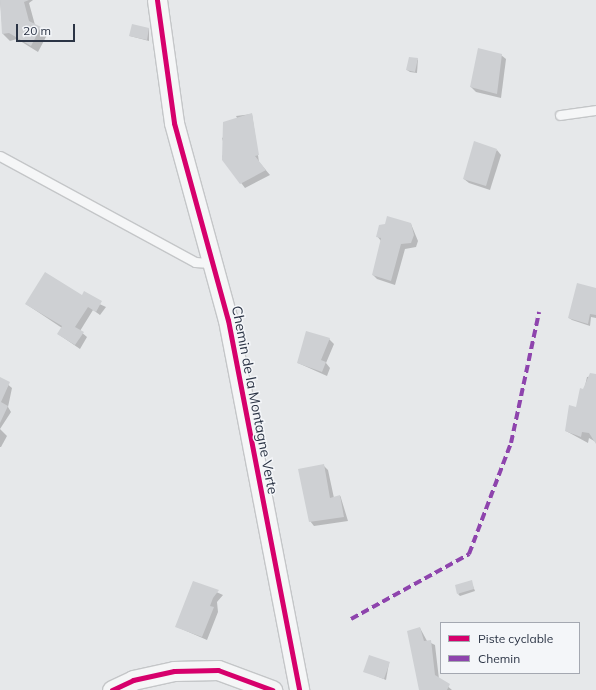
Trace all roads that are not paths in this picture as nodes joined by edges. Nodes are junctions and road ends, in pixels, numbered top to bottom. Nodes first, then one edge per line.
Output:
1 (157, 0) edge
2 (596, 110) edge
3 (560, 115) dead end
4 (0, 156) edge
5 (210, 263) junction
6 (112, 690) edge
7 (272, 690) edge
8 (299, 690) edge

1 - 5 street, Chemin de la Montagne Verte
2 - 3 lane
4 - 5 lane
5 - 8 street, Chemin de la Montagne Verte
6 - 7 street

